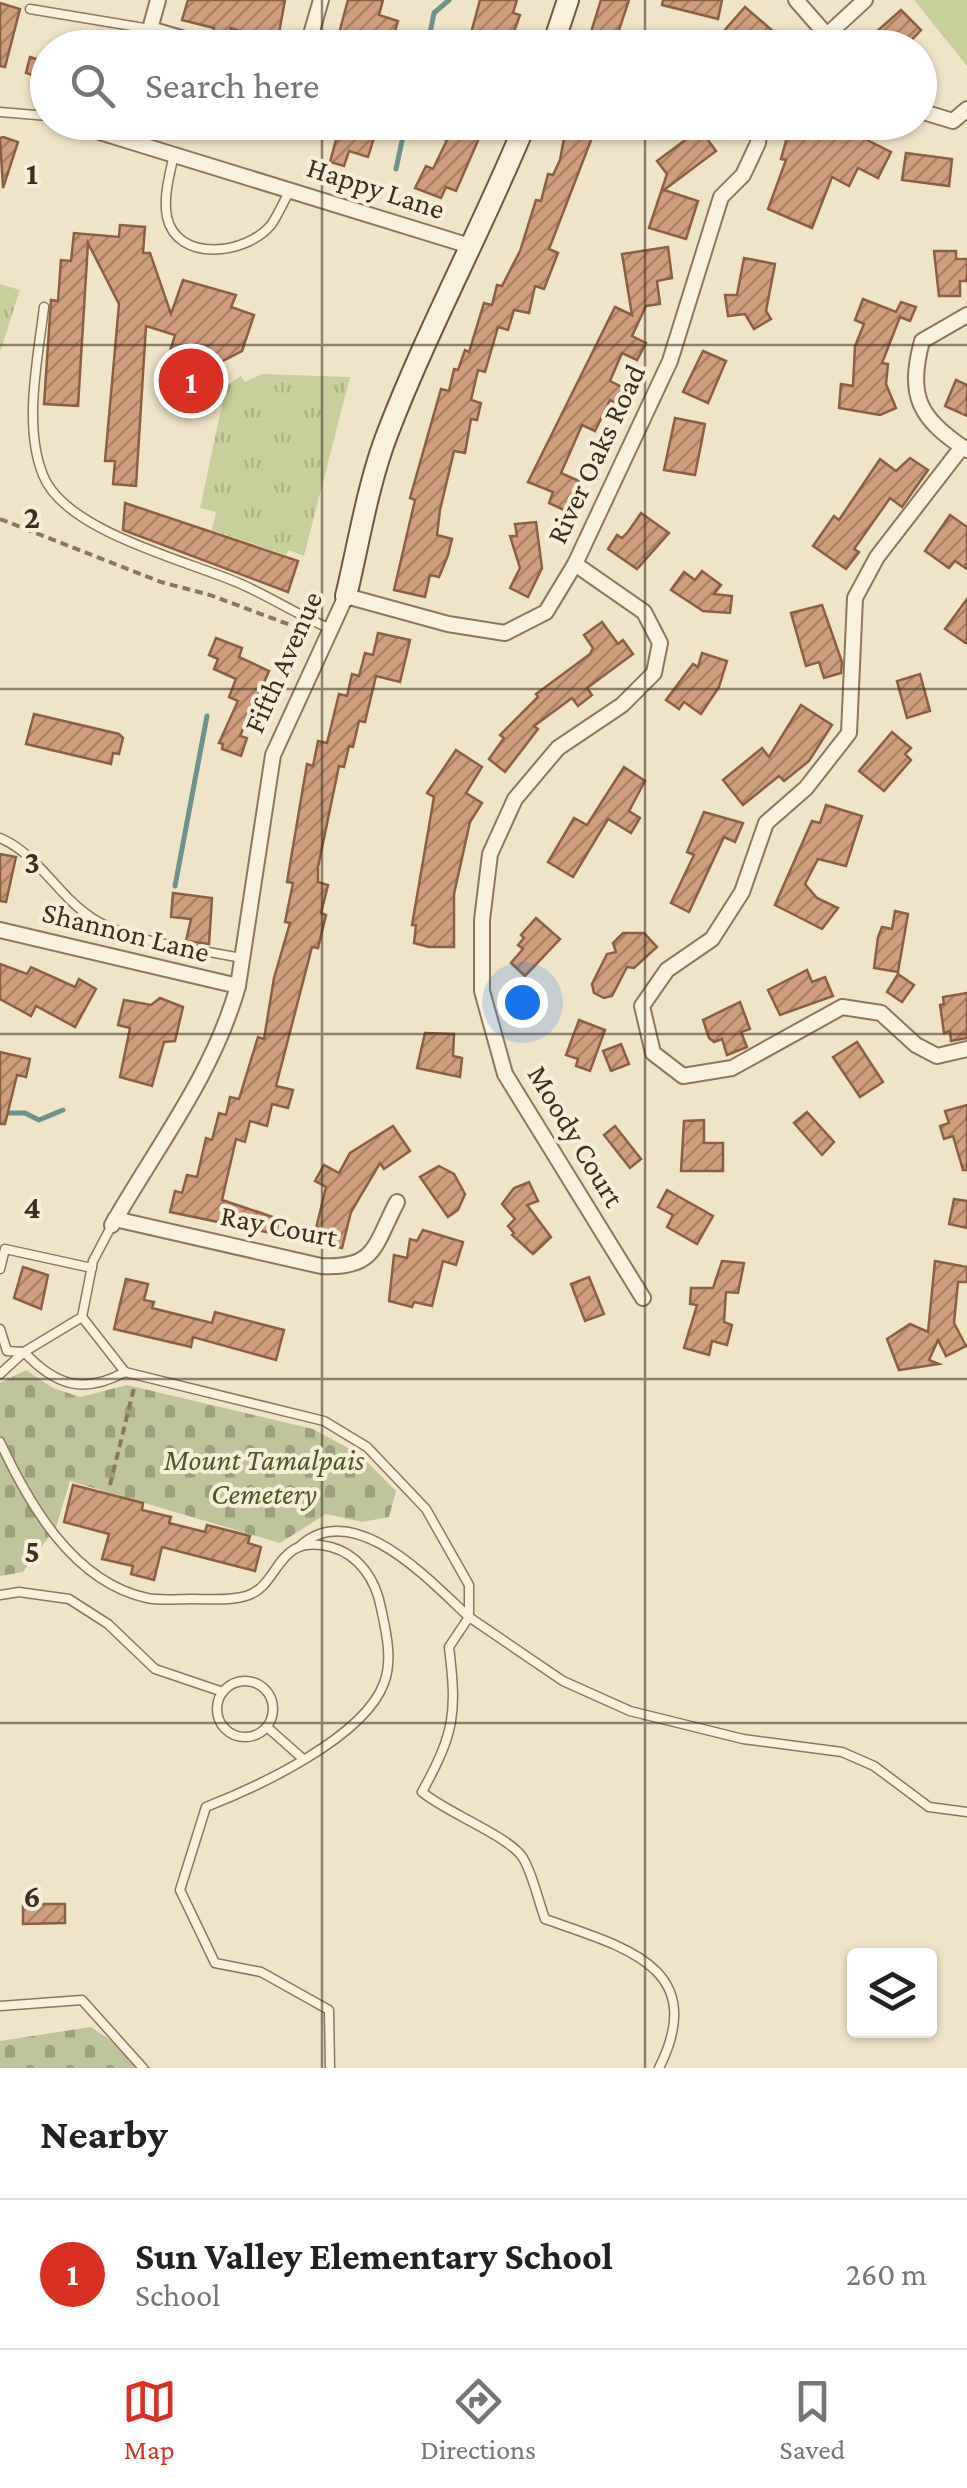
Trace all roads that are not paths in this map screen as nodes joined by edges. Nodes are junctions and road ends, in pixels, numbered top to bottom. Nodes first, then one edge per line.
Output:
1 (158, 0) edge
2 (321, 0) edge
3 (568, 0) edge
4 (796, 0) edge
5 (865, 0) edge
6 (30, 9) dead end
7 (150, 29) junction
8 (153, 30) edge
9 (312, 30) edge
10 (558, 30) edge
11 (822, 30) edge
12 (842, 30) edge
13 (967, 109) edge
14 (0, 112) edge
15 (30, 114) edge
16 (937, 116) edge
17 (127, 140) edge
18 (518, 140) edge
19 (758, 140) edge
20 (174, 154) junction
21 (290, 189) junction
22 (470, 246) junction
23 (44, 307) dead end
24 (967, 316) edge
25 (965, 448) edge
26 (575, 564) junction
27 (346, 596) junction
28 (331, 629) junction
29 (0, 838) edge
30 (0, 930) edge
31 (241, 958) junction
32 (238, 986) junction
33 (966, 1052) edge
34 (397, 1202) dead end
35 (114, 1222) junction
36 (92, 1268) junction
37 (0, 1269) edge
38 (642, 1298) dead end
39 (82, 1317) junction
40 (0, 1329) edge
41 (24, 1352) junction
42 (125, 1372) junction
43 (0, 1374) edge
44 (0, 1442) edge
45 (300, 1546) junction
46 (0, 1595) edge
47 (469, 1618) junction
48 (223, 1692) junction
49 (267, 1727) junction
50 (302, 1758) junction
51 (967, 1812) edge
52 (0, 2006) edge
53 (143, 2068) edge
54 (330, 2068) edge
55 (660, 2068) edge

1 - 7 street
2 - 9 street
3 - 10 street
4 - 11 street
5 - 12 street
6 - 7 lane
7 - 8 street
13 - 16 street
14 - 15 lane
17 - 20 street, Happy Lane
18 - 22 street, Fifth Avenue
19 - 26 street, River Oaks Road
20 - 21 street, Happy Lane
20 - 21 lane
21 - 22 street, Happy Lane
22 - 27 street, Fifth Avenue
23 - 28 lane
24 - 25 street
25 - 33 street
26 - 27 street, River Oaks Road
26 - 38 street, Moody Court
27 - 28 street, Fifth Avenue
28 - 31 street, Fifth Avenue
29 - 31 lane
30 - 32 street, Shannon Lane
31 - 32 street, Fifth Avenue
32 - 35 street, Fifth Avenue
34 - 35 street, Ray Court
35 - 36 lane
36 - 37 lane
36 - 39 lane
39 - 41 lane
39 - 42 lane
40 - 41 lane
41 - 42 lane
41 - 43 lane
42 - 47 lane
44 - 45 lane
45 - 47 lane
45 - 50 lane
46 - 48 lane
47 - 51 lane
47 - 55 lane
48 - 49 lane
48 - 49 lane
49 - 50 lane
50 - 54 lane
52 - 53 lane

